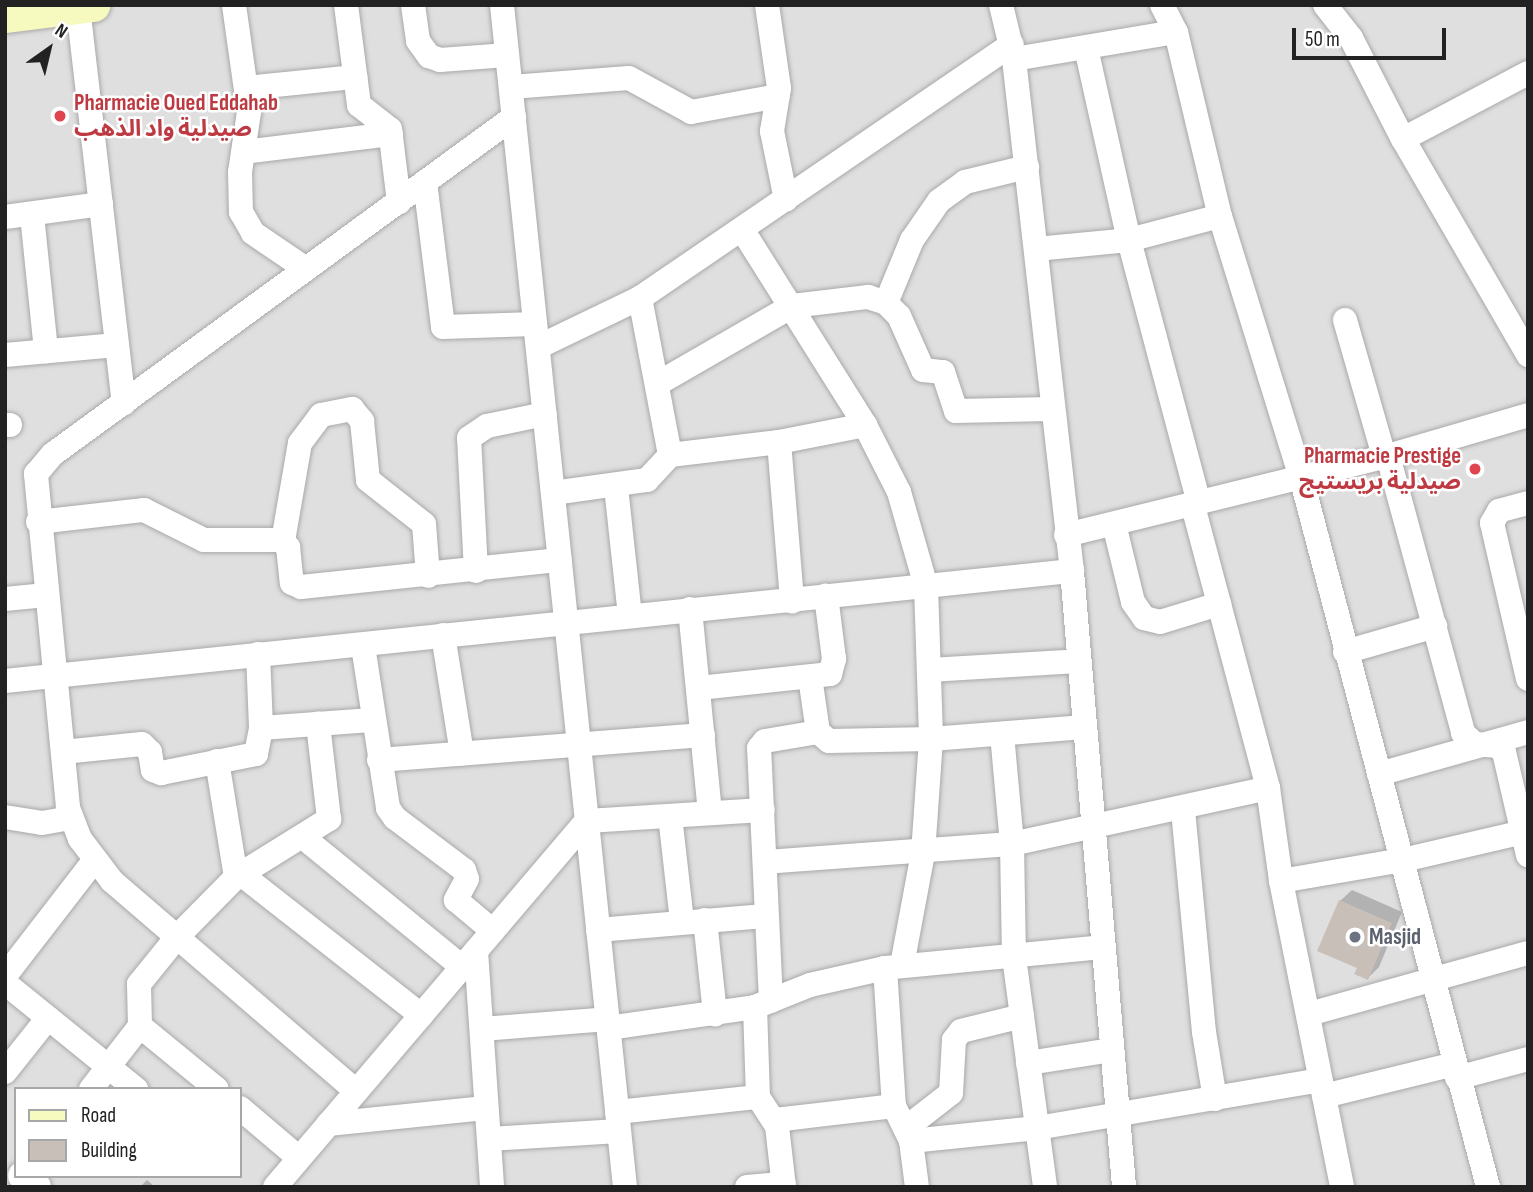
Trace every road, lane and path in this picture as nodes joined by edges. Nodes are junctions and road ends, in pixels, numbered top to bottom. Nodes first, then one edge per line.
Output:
1 (234, 5) edge
2 (346, 5) edge
3 (413, 5) edge
4 (502, 5) edge
5 (767, 5) edge
6 (1001, 5) edge
7 (1162, 5) edge
8 (1325, 5) edge
9 (85, 6) edge
10 (5, 16) edge
11 (1175, 32) junction
12 (1086, 48) junction
13 (1013, 52) junction
14 (508, 55) junction
15 (1528, 73) edge
16 (355, 77) junction
17 (511, 87) junction
18 (246, 88) junction
19 (778, 96) junction
20 (514, 117) junction
21 (391, 134) junction
22 (1403, 139) junction
23 (244, 152) junction
24 (1027, 167) junction
25 (425, 182) junction
26 (786, 200) junction
27 (399, 202) junction
28 (101, 204) junction
29 (32, 215) junction
30 (1220, 216) junction
31 (5, 217) edge
32 (743, 232) junction
33 (1129, 240) junction
34 (1036, 249) junction
35 (306, 270) junction
36 (640, 298) junction
37 (886, 303) junction
38 (792, 306) junction
39 (1345, 320) dead end
40 (537, 335) junction
41 (117, 345) junction
42 (46, 351) junction
43 (5, 355) edge
44 (1528, 355) edge
45 (657, 384) junction
46 (124, 403) junction
47 (1050, 409) junction
48 (545, 414) junction
49 (1528, 415) edge
50 (865, 425) junction
51 (779, 442) junction
52 (670, 455) junction
53 (1386, 456) junction
54 (1301, 477) junction
55 (616, 486) junction
56 (553, 493) junction
57 (1528, 502) edge
58 (1196, 505) junction
59 (38, 522) junction
60 (1114, 524) junction
61 (1066, 535) junction
62 (283, 541) junction
63 (560, 560) junction
64 (476, 571) junction
65 (1072, 571) junction
66 (428, 576) junction
67 (926, 586) junction
68 (46, 595) junction
69 (826, 596) junction
70 (5, 599) edge
71 (792, 600) junction
72 (1219, 604) junction
73 (690, 609) junction
74 (630, 615) junction
75 (566, 623) junction
76 (1435, 626) junction
77 (443, 635) junction
78 (363, 646) junction
79 (1345, 652) junction
80 (258, 654) junction
81 (1079, 661) junction
82 (929, 670) junction
83 (55, 675) junction
84 (810, 677) junction
85 (1528, 679) edge
86 (5, 681) edge
87 (699, 688) junction
88 (372, 720) junction
89 (318, 724) junction
90 (1085, 727) junction
91 (261, 728) junction
92 (818, 732) junction
93 (1528, 732) edge
94 (1003, 734) junction
95 (703, 735) junction
96 (931, 740) junction
97 (579, 746) junction
98 (1480, 746) junction
99 (63, 752) junction
100 (462, 753) junction
101 (379, 760) junction
102 (217, 761) junction
103 (1379, 774) junction
104 (1268, 788) junction
105 (762, 810) junction
106 (1183, 810) junction
107 (710, 812) junction
108 (670, 816) junction
109 (5, 817) edge
110 (71, 818) junction
111 (587, 821) junction
112 (1094, 828) junction
113 (304, 838) junction
114 (1526, 839) edge
115 (1012, 844) junction
116 (923, 853) junction
117 (94, 860) junction
118 (1404, 860) junction
119 (765, 862) junction
120 (238, 875) junction
121 (1281, 881) junction
122 (764, 916) junction
123 (694, 921) junction
124 (598, 930) junction
125 (493, 931) junction
126 (177, 937) junction
127 (1103, 947) junction
128 (1528, 953) edge
129 (1014, 957) junction
130 (469, 959) junction
131 (893, 967) junction
132 (5, 976) edge
133 (1433, 978) junction
134 (5, 983) edge
135 (763, 1004) junction
136 (715, 1014) junction
137 (1309, 1014) junction
138 (421, 1015) junction
139 (1022, 1016) junction
140 (48, 1018) junction
141 (608, 1023) junction
142 (140, 1026) junction
143 (482, 1029) junction
144 (1112, 1050) junction
145 (1528, 1059) edge
146 (1028, 1063) junction
147 (108, 1067) junction
148 (1456, 1071) junction
149 (5, 1072) edge
150 (93, 1087) edge
151 (133, 1087) edge
152 (216, 1087) edge
153 (1322, 1088) junction
154 (356, 1091) junction
155 (758, 1097) junction
156 (1215, 1099) junction
157 (894, 1106) junction
158 (485, 1108) junction
159 (242, 1110) edge
160 (1118, 1115) junction
161 (618, 1121) junction
162 (775, 1121) junction
163 (328, 1124) junction
164 (1037, 1128) junction
165 (908, 1135) junction
166 (489, 1139) junction
167 (299, 1158) junction
168 (784, 1186) edge
169 (275, 1187) edge
170 (492, 1187) edge
171 (625, 1187) edge
172 (747, 1187) edge
173 (917, 1187) edge
174 (1045, 1187) edge
175 (1124, 1187) edge
176 (1342, 1187) edge
177 (1488, 1187) edge

1 - 18 street
2 - 16 street
3 - 14 street
4 - 14 street
5 - 19 street
6 - 13 street
7 - 11 street
8 - 22 street
9 - 10 main road
9 - 28 street
11 - 12 street
11 - 30 street
12 - 13 street
12 - 33 street
13 - 24 street
13 - 26 street
14 - 17 street
15 - 22 street
16 - 18 street
16 - 21 street
17 - 19 street
17 - 20 street
18 - 23 street
19 - 26 street
20 - 25 street
20 - 40 street
21 - 23 street
21 - 27 street
22 - 44 street
23 - 35 street
24 - 34 street
24 - 37 street
25 - 27 street
25 - 40 street
26 - 32 street
27 - 35 street
28 - 29 street
28 - 41 street
29 - 31 street
29 - 42 street
30 - 33 street
30 - 54 street
32 - 36 street
32 - 38 street
33 - 34 street
33 - 58 street
34 - 47 street
35 - 46 street
36 - 40 street
36 - 45 street
37 - 38 street
37 - 47 street
38 - 45 street
38 - 50 street
39 - 53 street
40 - 48 street
41 - 42 street
41 - 46 street
42 - 43 street
45 - 52 street
46 - 59 street
47 - 61 street
48 - 56 street
48 - 64 street
49 - 53 street
50 - 51 street
50 - 67 street
51 - 52 street
51 - 71 street
52 - 55 street
53 - 54 street
53 - 76 street
54 - 58 street
54 - 79 street
55 - 56 street
55 - 74 street
56 - 63 street
57 - 85 street
58 - 60 street
58 - 72 street
59 - 62 street
59 - 68 street
60 - 61 street
60 - 72 street
61 - 65 street
62 - 66 street
62 - 66 street
63 - 64 street
63 - 75 street
64 - 66 street
65 - 67 street
65 - 81 street
67 - 69 street
67 - 82 street
68 - 70 street
68 - 83 street
69 - 71 street
69 - 84 street
71 - 73 street
72 - 104 street
73 - 74 street
73 - 87 street
74 - 75 street
75 - 77 street
75 - 97 street
76 - 79 street
76 - 98 street
77 - 78 street
77 - 100 street
78 - 80 street
78 - 88 street
79 - 103 street
80 - 83 street
80 - 91 street
81 - 82 street
81 - 90 street
82 - 96 street
83 - 86 street
83 - 99 street
84 - 87 street
84 - 92 street
87 - 95 street
88 - 89 street
88 - 101 street
89 - 91 street
89 - 113 street
90 - 94 street
90 - 112 street
91 - 102 street
92 - 96 street
92 - 105 street
93 - 98 street
94 - 96 street
94 - 115 street
95 - 97 street
95 - 107 street
96 - 116 street
97 - 100 street
97 - 111 street
98 - 103 street
98 - 114 street
99 - 102 street
99 - 110 street
100 - 101 street
101 - 125 street
102 - 120 street
103 - 118 street
104 - 106 street
104 - 121 street
105 - 107 street
105 - 119 street
106 - 112 street
106 - 156 street
107 - 108 street
108 - 111 street
108 - 123 street
109 - 110 street
110 - 117 street
111 - 124 street
111 - 125 street
112 - 115 street
112 - 127 street
113 - 120 street
113 - 130 street
114 - 118 street
115 - 116 street
115 - 129 street
116 - 119 street
116 - 131 street
117 - 126 street
117 - 132 street
118 - 121 street
118 - 133 street
119 - 122 street
120 - 126 street
120 - 138 street
121 - 137 street
122 - 123 street
122 - 135 street
123 - 124 street
123 - 136 street
124 - 141 street
125 - 130 street
126 - 142 street
126 - 154 street
127 - 129 street
127 - 144 street
128 - 133 street
129 - 131 street
129 - 139 street
130 - 138 street
130 - 143 street
131 - 135 street
131 - 157 street
133 - 137 street
133 - 148 street
134 - 140 street
135 - 136 street
135 - 155 street
136 - 141 street
137 - 153 street
138 - 154 street
139 - 146 street
139 - 165 street
140 - 147 street
140 - 149 street
141 - 143 street
141 - 161 street
142 - 147 street
142 - 152 street
143 - 158 street
144 - 146 street
144 - 160 street
145 - 148 street
146 - 164 street
147 - 150 street
147 - 151 street
148 - 153 street
148 - 177 street
153 - 156 street
153 - 176 street
154 - 163 street
155 - 161 street
155 - 162 street
156 - 160 street
157 - 162 street
157 - 165 street
158 - 163 street
158 - 166 street
159 - 167 street
160 - 164 street
160 - 175 street
161 - 166 street
161 - 171 street
162 - 168 street
163 - 167 street
164 - 165 street
164 - 174 street
165 - 173 street
166 - 170 street
167 - 169 street
168 - 172 street

